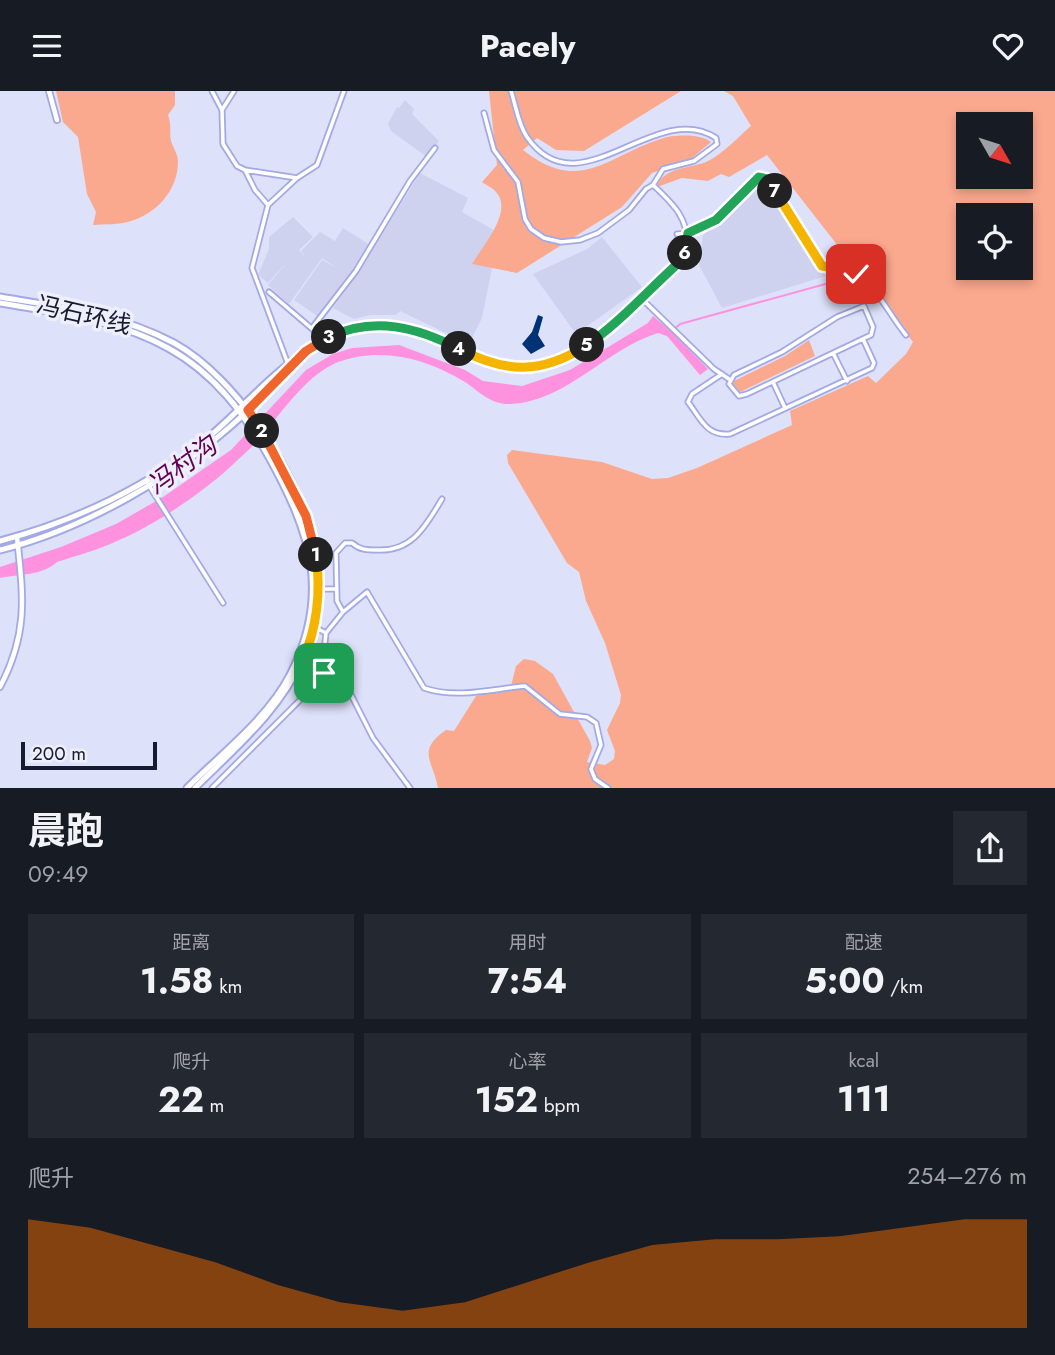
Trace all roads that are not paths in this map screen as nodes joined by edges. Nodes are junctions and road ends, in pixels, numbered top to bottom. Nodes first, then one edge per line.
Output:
1 (49, 91) edge
2 (212, 91) edge
3 (234, 91) edge
4 (344, 91) edge
5 (511, 91) edge
6 (222, 110) junction
7 (484, 113) dead end
8 (57, 120) dead end
9 (435, 148) dead end
10 (245, 170) junction
11 (297, 178) junction
12 (653, 185) junction
13 (268, 205) junction
14 (688, 233) junction
15 (677, 234) dead end
16 (687, 247) joint
17 (269, 292) dead end
18 (0, 297) edge
19 (641, 298) junction
20 (0, 303) edge
21 (312, 328) junction
22 (906, 335) dead end
23 (324, 339) junction
24 (863, 339) junction
25 (306, 351) junction
26 (833, 353) junction
27 (288, 364) junction
28 (722, 374) junction
29 (730, 379) junction
30 (847, 380) junction
31 (772, 382) junction
32 (786, 408) junction
33 (244, 410) junction
34 (263, 440) junction
35 (147, 483) junction
36 (442, 499) dead end
37 (17, 537) junction
38 (0, 541) edge
39 (18, 546) junction
40 (0, 550) edge
41 (318, 589) junction
42 (336, 589) junction
43 (223, 603) dead end
44 (343, 612) junction
45 (314, 627) junction
46 (326, 633) junction
47 (324, 652) junction
48 (300, 659) junction
49 (313, 659) junction
50 (0, 687) edge
51 (187, 788) edge
52 (195, 788) edge
53 (212, 788) edge
54 (410, 788) edge
55 (608, 788) edge

1 - 8 street
2 - 6 street
3 - 6 street
4 - 11 street
5 - 12 street
6 - 10 street
7 - 12 street
9 - 21 street
10 - 11 street
10 - 13 street
11 - 13 street
12 - 14 street
13 - 27 street
14 - 15 street
14 - 16 street
14 - 22 street
16 - 19 street
17 - 21 street
18 - 33 main road, 冯石环线
19 - 23 street
19 - 28 street
20 - 33 main road, 冯石环线
21 - 23 street
23 - 25 street
24 - 26 street
24 - 29 street
24 - 30 street
25 - 27 main road
25 - 33 main road
26 - 30 street
26 - 31 street
27 - 33 main road
28 - 29 street
28 - 32 street
29 - 31 street
30 - 32 street
31 - 32 street
33 - 34 main road, 冯石环线
33 - 34 main road, 冯石环线
33 - 35 main road
34 - 41 main road, 冯石环线
34 - 48 main road, 冯石环线
35 - 37 main road
35 - 39 main road
35 - 43 street
36 - 42 street
37 - 38 main road
37 - 39 street
39 - 40 main road
39 - 50 street
41 - 42 street
41 - 45 main road, 冯石环线
42 - 44 street
44 - 46 street
44 - 55 street
45 - 46 street
45 - 48 main road, 冯石环线
46 - 47 street
47 - 49 street
47 - 54 street
48 - 49 street
48 - 51 main road, 冯石环线
48 - 52 main road, 冯石环线
49 - 53 street

